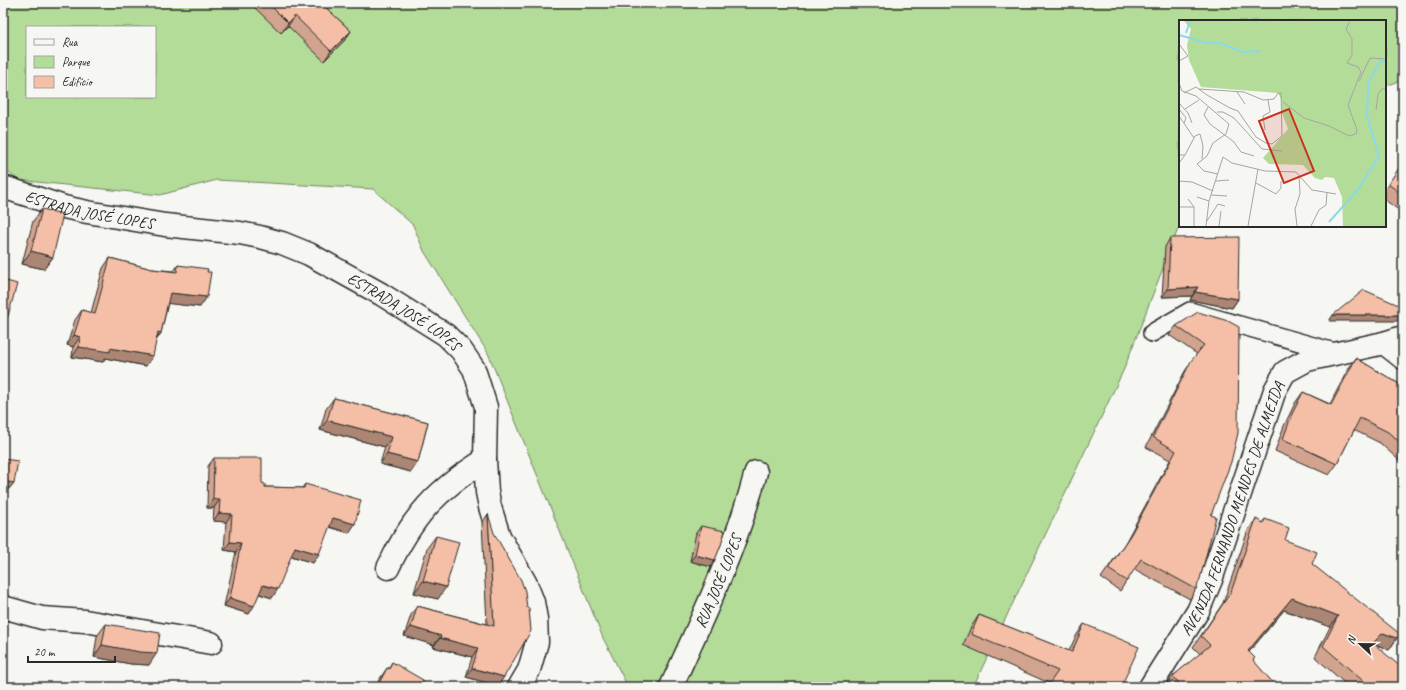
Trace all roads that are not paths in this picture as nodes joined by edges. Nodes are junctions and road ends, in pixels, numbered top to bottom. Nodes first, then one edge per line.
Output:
1 (3, 187) edge
2 (1152, 333) dead end
3 (1393, 340) edge
4 (1338, 353) junction
5 (1403, 358) edge
6 (485, 460) junction
7 (756, 472) dead end
8 (388, 568) dead end
9 (3, 607) edge
10 (212, 643) dead end
11 (519, 687) edge
12 (671, 687) edge
13 (1150, 687) edge

1 - 6 street, ESTRADA JOSÉ LOPES
2 - 4 lane
3 - 4 street, AVENIDA FERNANDO MENDES DE ALMEIDA
3 - 5 street
4 - 13 street, AVENIDA FERNANDO MENDES DE ALMEIDA
6 - 8 street
6 - 11 street, ESTRADA JOSÉ LOPES
7 - 12 street, RUA JOSÉ LOPES
9 - 10 street

